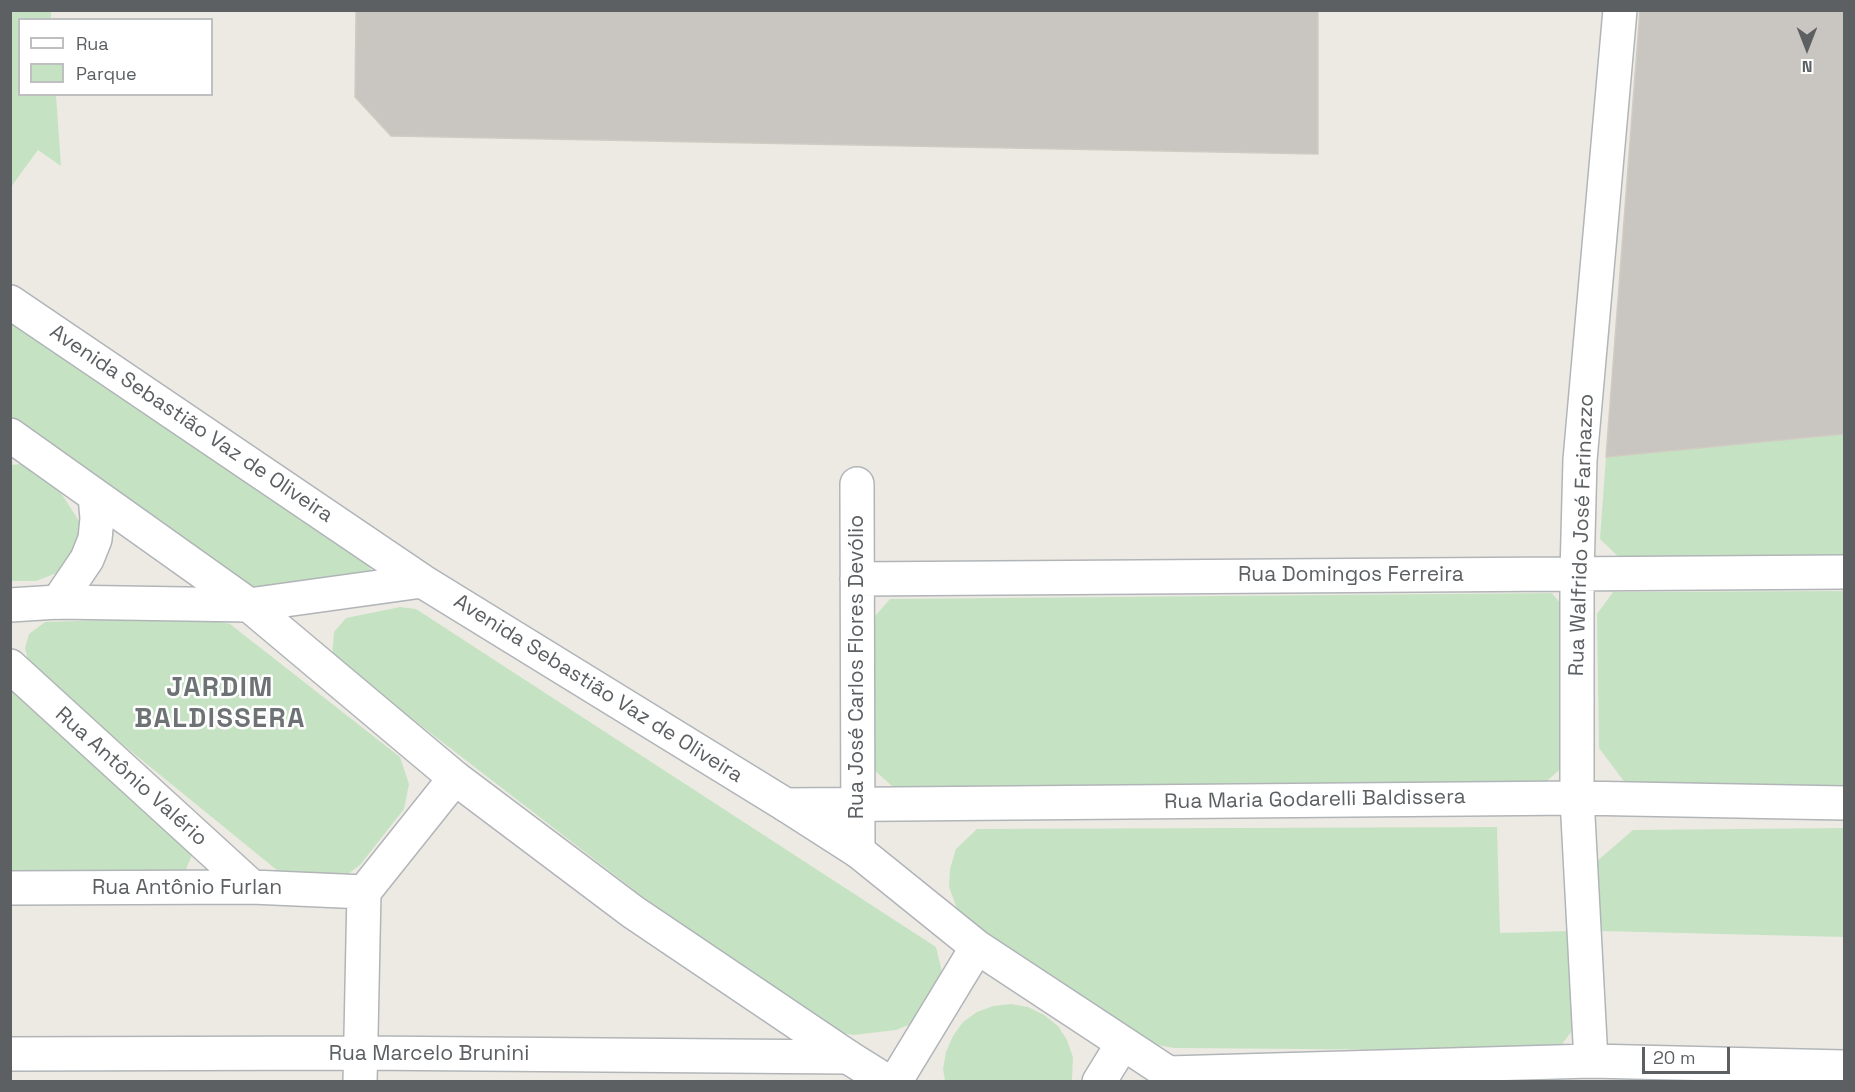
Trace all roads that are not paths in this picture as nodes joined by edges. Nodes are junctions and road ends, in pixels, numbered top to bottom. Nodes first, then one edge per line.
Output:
1 (1620, 10) edge
2 (10, 302) edge
3 (10, 435) edge
4 (857, 484) dead end
5 (95, 496) junction
6 (1845, 572) edge
7 (1577, 574) junction
8 (857, 579) junction
9 (423, 581) junction
10 (58, 602) junction
11 (10, 605) edge
12 (249, 605) junction
13 (10, 666) edge
14 (455, 778) junction
15 (1577, 798) junction
16 (1845, 803) edge
17 (858, 804) junction
18 (786, 805) junction
19 (858, 851) junction
20 (252, 887) junction
21 (10, 888) edge
22 (364, 892) junction
23 (977, 947) junction
24 (1123, 1043) junction
25 (10, 1054) edge
26 (848, 1056) junction
27 (1591, 1061) junction
28 (360, 1067) edge
29 (1845, 1067) edge
30 (1175, 1077) edge
31 (888, 1082) edge
32 (895, 1082) edge
33 (1099, 1082) edge

1 - 7 street, Rua Walfrido José Farinazzo
2 - 9 street, Avenida Sebastião Vaz de Oliveira
3 - 5 street
4 - 8 street, Rua José Carlos Flores Devólio
5 - 10 street
5 - 12 street
6 - 7 street, Rua Domingos Ferreira
7 - 8 street, Rua Domingos Ferreira
7 - 15 street, Rua Walfrido José Farinazzo
8 - 17 street, Rua José Carlos Flores Devólio
9 - 12 street
9 - 18 street, Avenida Sebastião Vaz de Oliveira
10 - 11 street
10 - 12 street
12 - 14 street
13 - 20 street, Rua Antônio Valério
14 - 22 street
14 - 26 street
15 - 16 street, Rua Maria Godarelli Baldissera
15 - 17 street, Rua Maria Godarelli Baldissera
15 - 27 street, Rua Walfrido José Farinazzo
17 - 18 street, Rua Maria Godarelli Baldissera
17 - 19 street, Rua José Carlos Flores Devólio
18 - 19 street, Avenida Sebastião Vaz de Oliveira
19 - 23 street, Avenida Sebastião Vaz de Oliveira
20 - 21 street, Rua Antônio Furlan
20 - 22 street, Rua Antônio Furlan
22 - 28 street
23 - 24 street, Avenida Sebastião Vaz de Oliveira
23 - 32 street
24 - 30 street, Avenida Sebastião Vaz de Oliveira
24 - 33 street
25 - 28 street, Rua Marcelo Brunini
26 - 28 street, Rua Marcelo Brunini
26 - 31 street
27 - 29 street
27 - 30 street

